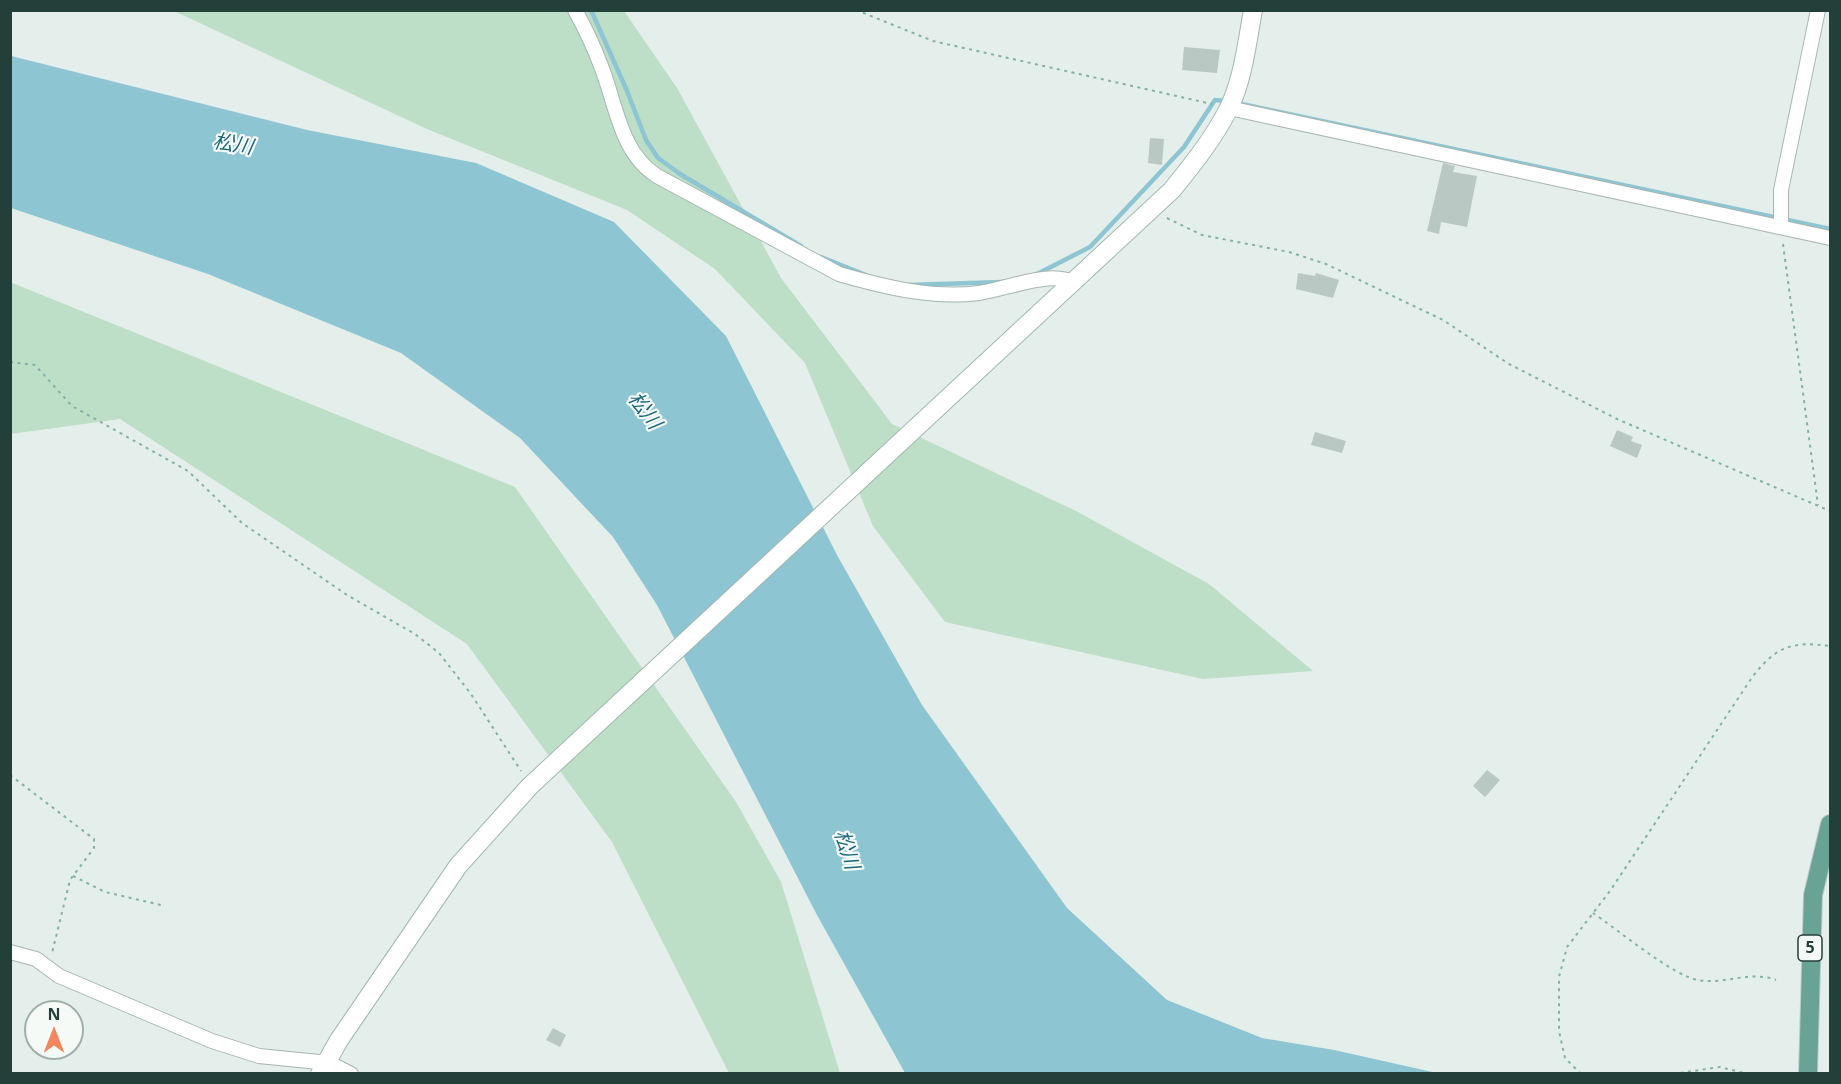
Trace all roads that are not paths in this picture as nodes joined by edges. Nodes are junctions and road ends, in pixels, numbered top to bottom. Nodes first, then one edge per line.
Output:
1 (575, 10) edge
2 (1253, 10) edge
3 (1818, 10) edge
4 (1229, 108) junction
5 (1781, 227) junction
6 (1830, 238) edge
7 (1073, 282) junction
8 (1830, 824) edge
9 (10, 952) edge
10 (323, 1068) edge
11 (351, 1074) edge
12 (1808, 1074) edge

1 - 7 street
2 - 4 street
3 - 5 street
4 - 5 street
4 - 7 street
5 - 6 street
7 - 10 street
8 - 12 main road, 5
9 - 10 street
10 - 11 street

